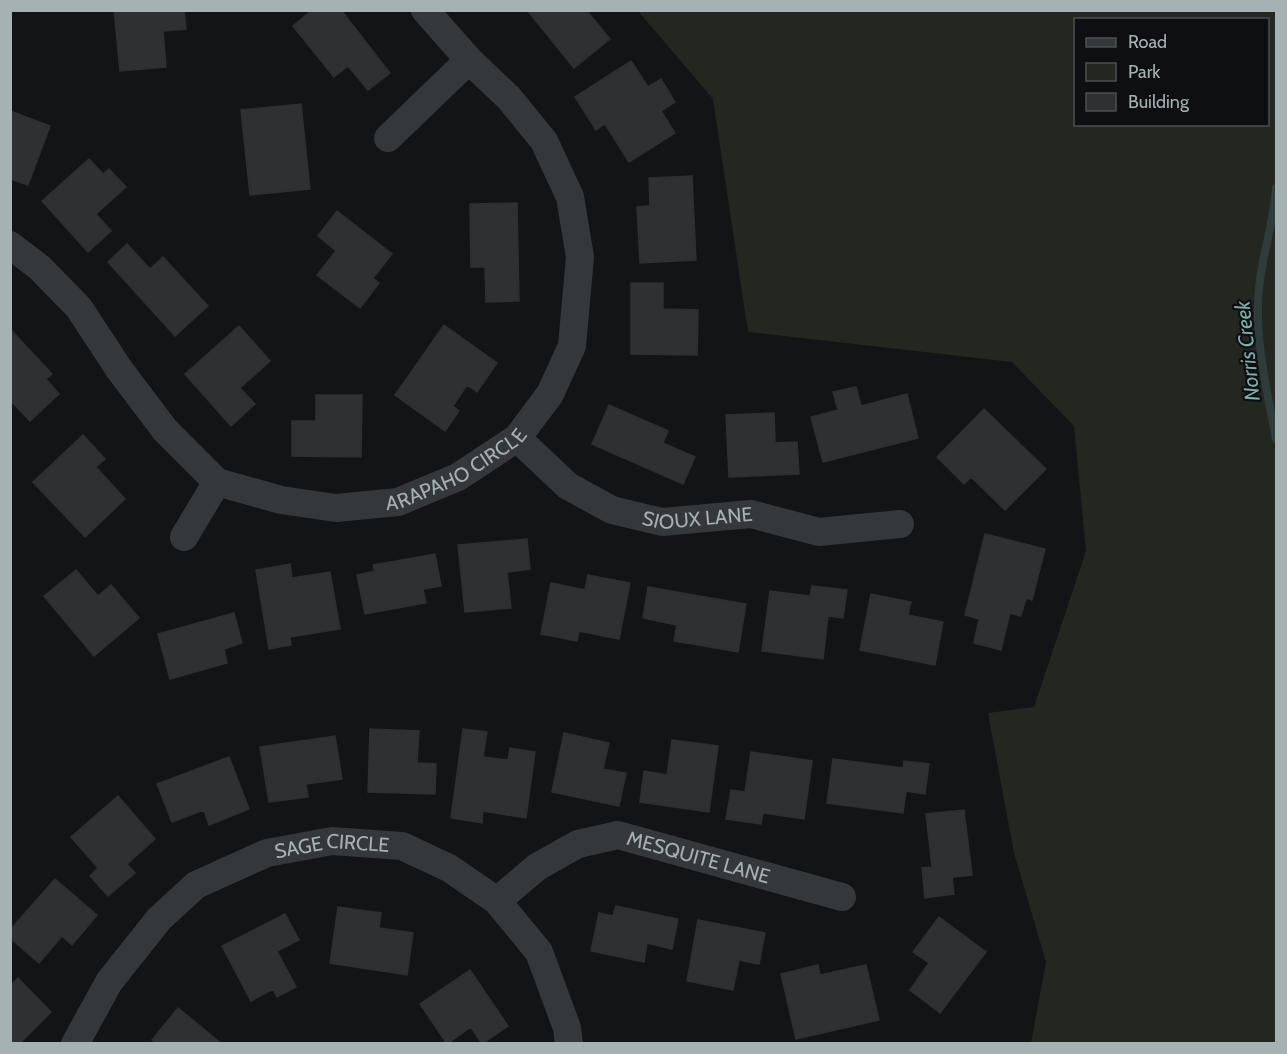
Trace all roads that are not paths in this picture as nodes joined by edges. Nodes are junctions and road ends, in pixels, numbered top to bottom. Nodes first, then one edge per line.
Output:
1 (425, 10) edge
2 (470, 60) junction
3 (388, 138) dead end
4 (10, 245) edge
5 (517, 438) junction
6 (218, 482) junction
7 (900, 524) dead end
8 (184, 537) dead end
9 (842, 897) dead end
10 (497, 901) junction
11 (75, 1044) edge
12 (569, 1044) edge

1 - 2 street, ARAPAHO CIRCLE
2 - 3 street
2 - 5 street, ARAPAHO CIRCLE
4 - 6 street, ARAPAHO CIRCLE
5 - 6 street, ARAPAHO CIRCLE
5 - 7 street, SIOUX LANE
6 - 8 street
9 - 10 street, MESQUITE LANE
10 - 11 street, SAGE CIRCLE
10 - 12 street, SAGE CIRCLE

